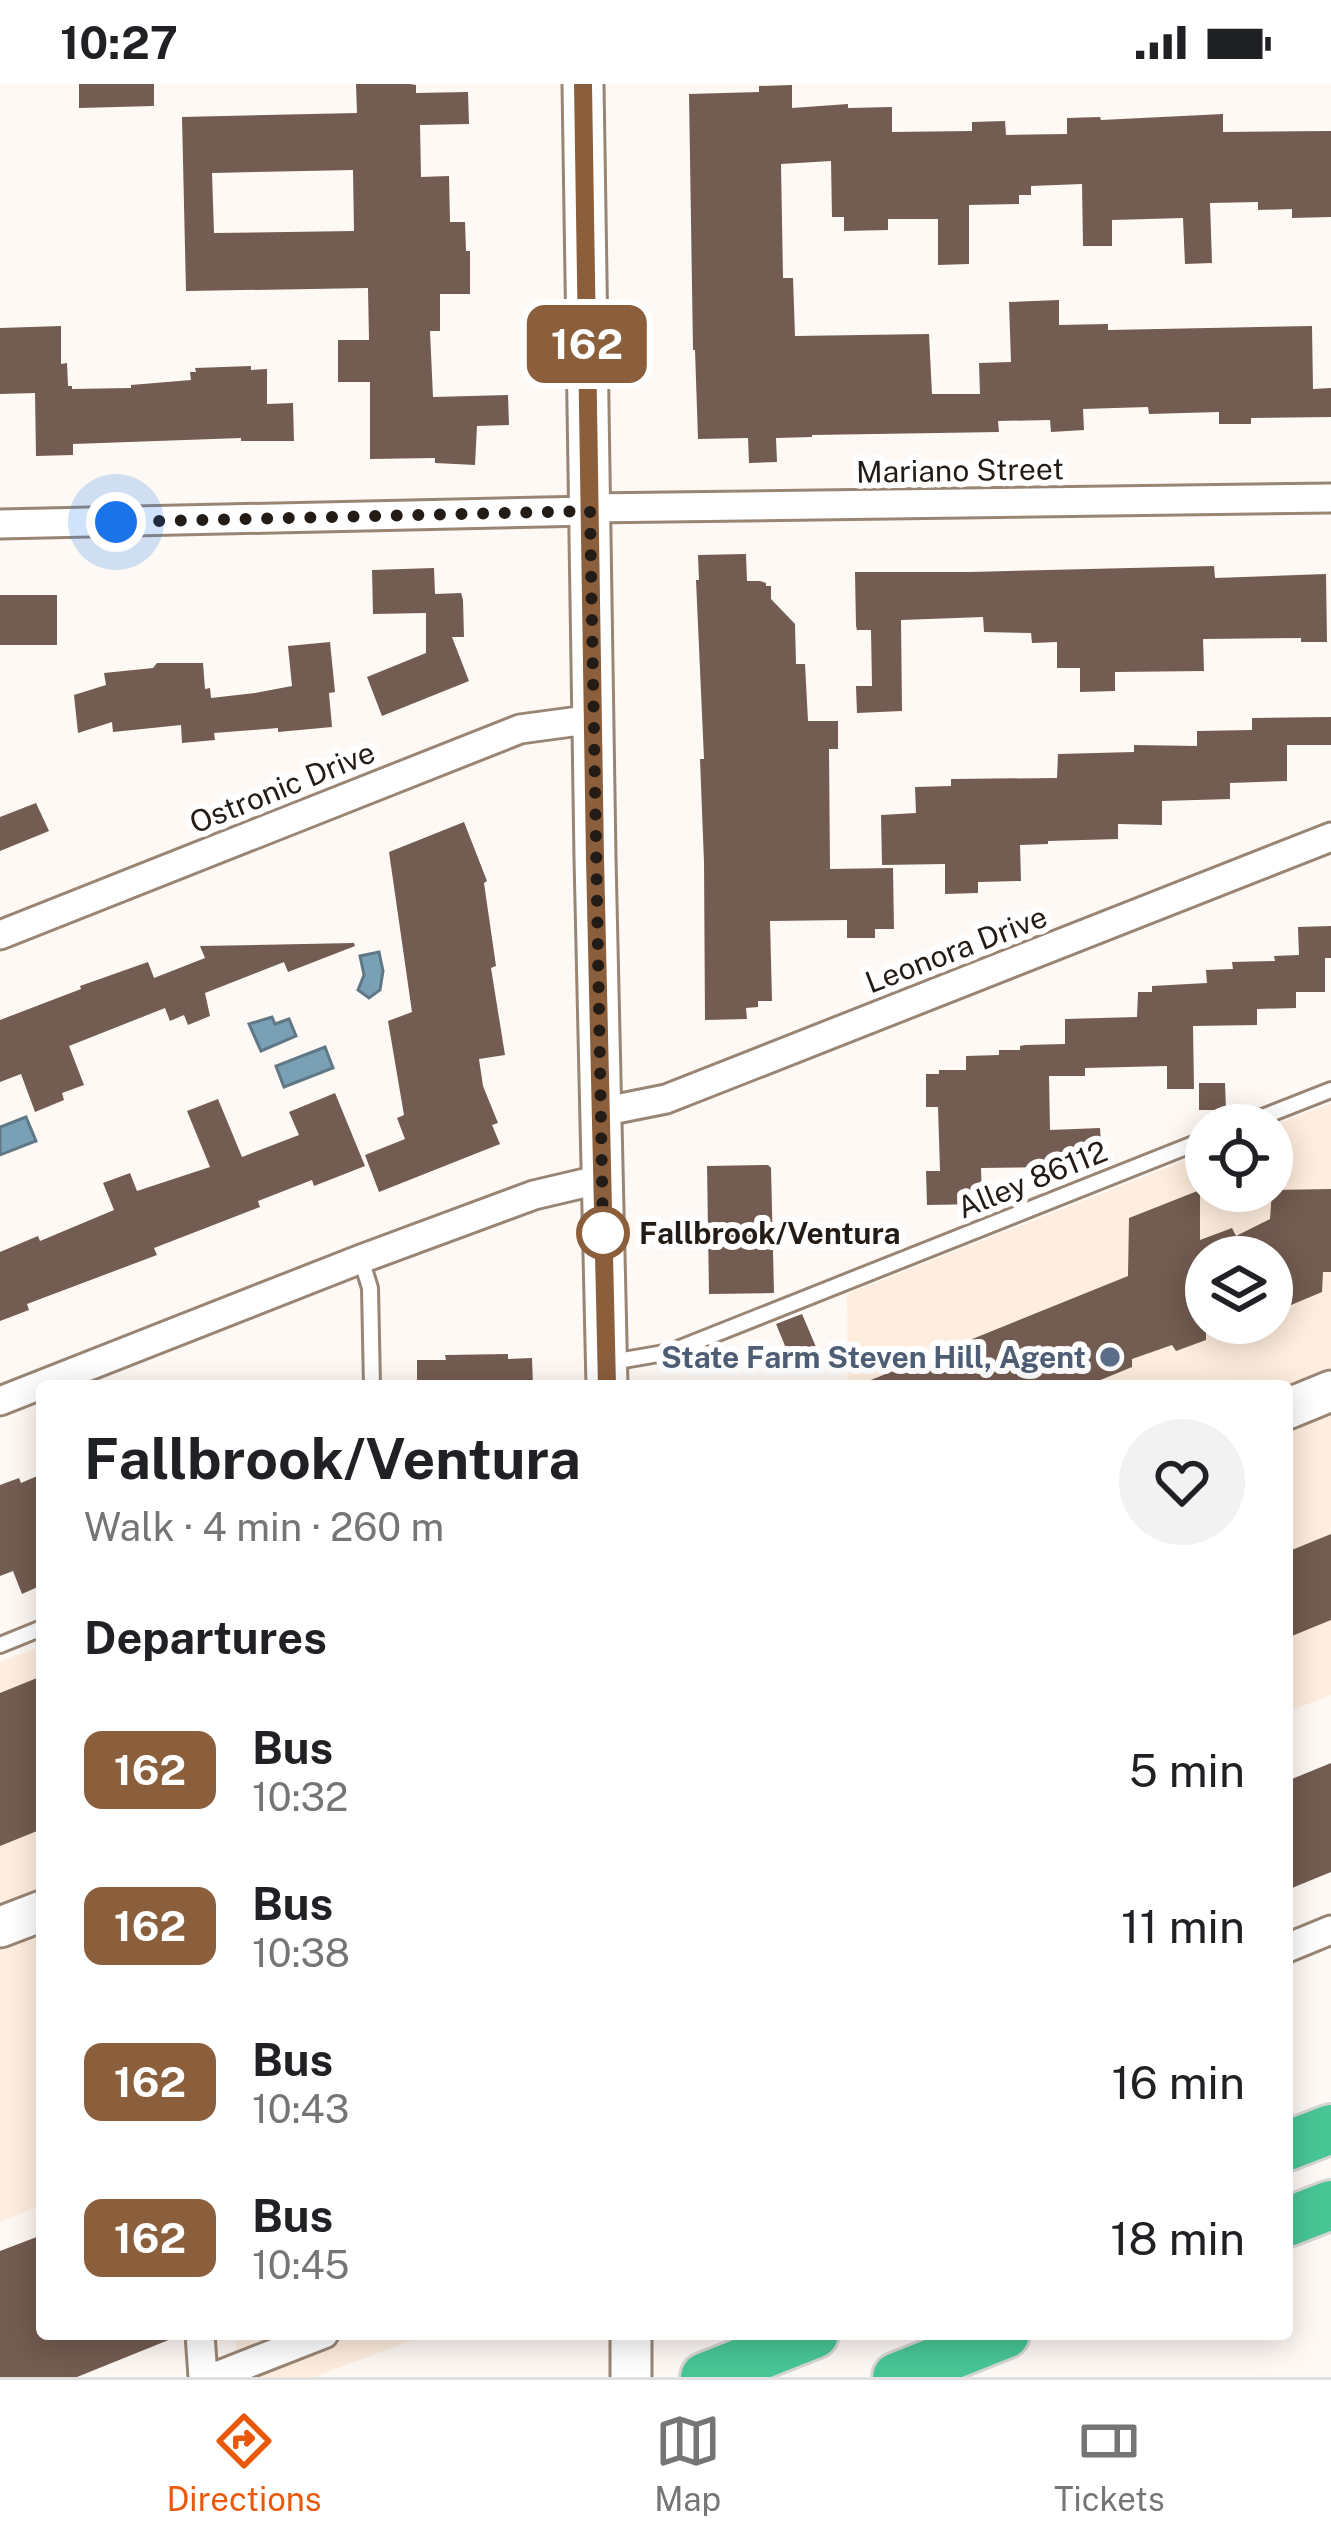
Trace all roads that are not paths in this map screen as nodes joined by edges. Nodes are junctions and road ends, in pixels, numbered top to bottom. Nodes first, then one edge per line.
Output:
1 (583, 84) edge
2 (1331, 497) edge
3 (590, 510) junction
4 (0, 524) edge
5 (594, 719) junction
6 (1331, 837) edge
7 (0, 934) edge
8 (1331, 1090) edge
9 (1293, 1105) edge
10 (601, 1112) junction
11 (1185, 1147) edge
12 (602, 1179) junction
13 (361, 1259) junction
14 (607, 1374) edge
15 (53, 1380) edge
16 (372, 1380) edge
17 (36, 1387) edge
18 (1331, 1391) edge
19 (0, 1401) edge
20 (1293, 1407) edge
21 (36, 1630) edge
22 (0, 1645) edge
23 (36, 1913) edge
24 (0, 1927) edge
25 (1331, 1930) edge
26 (1293, 1946) edge
27 (1331, 2129) edge
28 (1293, 2144) edge
29 (1331, 2205) edge
30 (1293, 2220) edge
31 (200, 2340) edge
32 (309, 2340) edge
33 (631, 2340) edge
34 (799, 2340) edge
35 (990, 2340) edge
36 (203, 2377) edge
37 (214, 2377) edge
38 (632, 2377) edge
39 (705, 2377) edge
40 (897, 2377) edge

1 - 3 main road
2 - 3 street, Mariano Street
3 - 4 street, Mariano Street
3 - 5 main road
5 - 7 street, Ostronic Drive
5 - 10 main road
6 - 10 street, Leonora Drive
8 - 9 lane
10 - 12 main road
11 - 14 lane, Alley 86112
12 - 13 street
12 - 14 main road
13 - 15 street
13 - 16 lane
17 - 19 street
18 - 20 main road
21 - 22 lane
23 - 24 main road
25 - 26 street
27 - 28 highway
29 - 30 highway
31 - 36 street
32 - 37 street
33 - 38 main road
34 - 39 highway
35 - 40 highway

